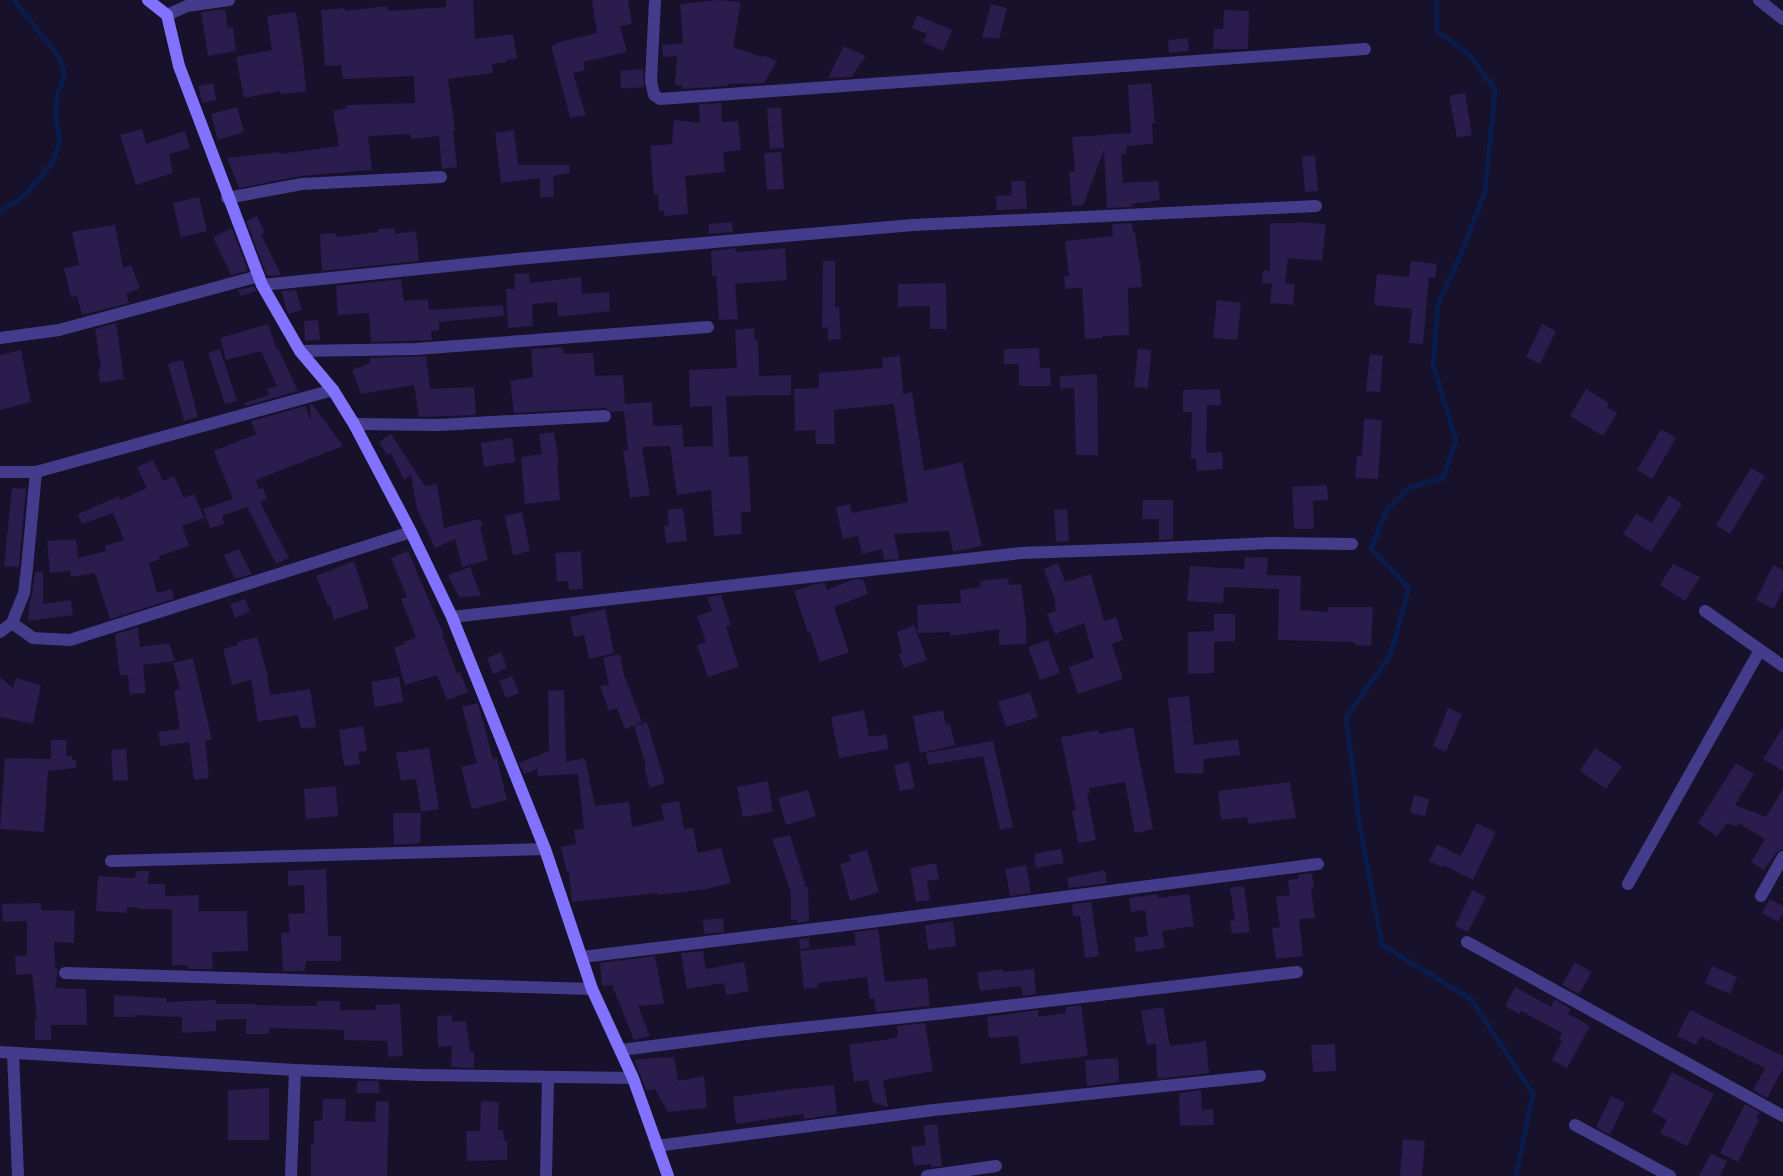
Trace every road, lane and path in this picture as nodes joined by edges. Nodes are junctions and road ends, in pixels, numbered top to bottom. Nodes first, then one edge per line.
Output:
1 (148, 0) edge
2 (229, 0) edge
3 (655, 0) edge
4 (1758, 0) edge
5 (167, 15) junction
6 (1783, 19) edge
7 (1365, 49) dead end
8 (441, 177) dead end
9 (228, 198) junction
10 (1316, 206) dead end
11 (260, 280) junction
12 (708, 327) dead end
13 (0, 338) edge
14 (300, 350) junction
15 (333, 390) junction
16 (605, 416) dead end
17 (354, 424) junction
18 (0, 472) edge
19 (36, 472) junction
20 (411, 532) junction
21 (1352, 544) dead end
22 (1705, 611) dead end
23 (452, 616) junction
24 (12, 623) junction
25 (0, 632) edge
26 (1760, 650) junction
27 (1783, 666) edge
28 (545, 849) junction
29 (1783, 857) edge
30 (111, 861) dead end
31 (1318, 864) dead end
32 (1628, 884) dead end
33 (1761, 896) dead end
34 (1467, 942) dead end
35 (582, 957) junction
36 (65, 972) dead end
37 (1297, 972) dead end
38 (592, 989) junction
39 (621, 1050) junction
40 (0, 1052) edge
41 (13, 1052) junction
42 (295, 1070) junction
43 (1260, 1076) dead end
44 (548, 1077) junction
45 (633, 1078) junction
46 (1783, 1116) edge
47 (1575, 1126) dead end
48 (656, 1146) junction
49 (996, 1166) dead end
50 (18, 1176) edge
51 (291, 1176) edge
52 (546, 1176) edge
53 (668, 1176) edge
54 (927, 1176) edge
55 (1670, 1176) edge

1 - 5 street
2 - 5 street
3 - 7 street
4 - 6 street
5 - 9 street
8 - 9 street
9 - 11 street
10 - 11 street
11 - 13 street
11 - 14 street
12 - 14 street
14 - 15 street
15 - 17 street
15 - 19 street
16 - 17 street
17 - 20 street
18 - 19 street
19 - 24 street
20 - 23 street
20 - 24 street
21 - 23 street
22 - 26 street
23 - 28 street
24 - 25 street
26 - 27 street
26 - 32 street
28 - 30 street
28 - 35 street
29 - 33 street
31 - 35 street
34 - 46 street
35 - 38 street
36 - 38 street
37 - 39 street
38 - 39 street
39 - 45 street
40 - 41 street
41 - 42 street
41 - 50 street
42 - 44 street
42 - 51 street
43 - 48 street
44 - 45 street
44 - 52 street
45 - 48 street
47 - 55 street
48 - 53 street
49 - 54 street

